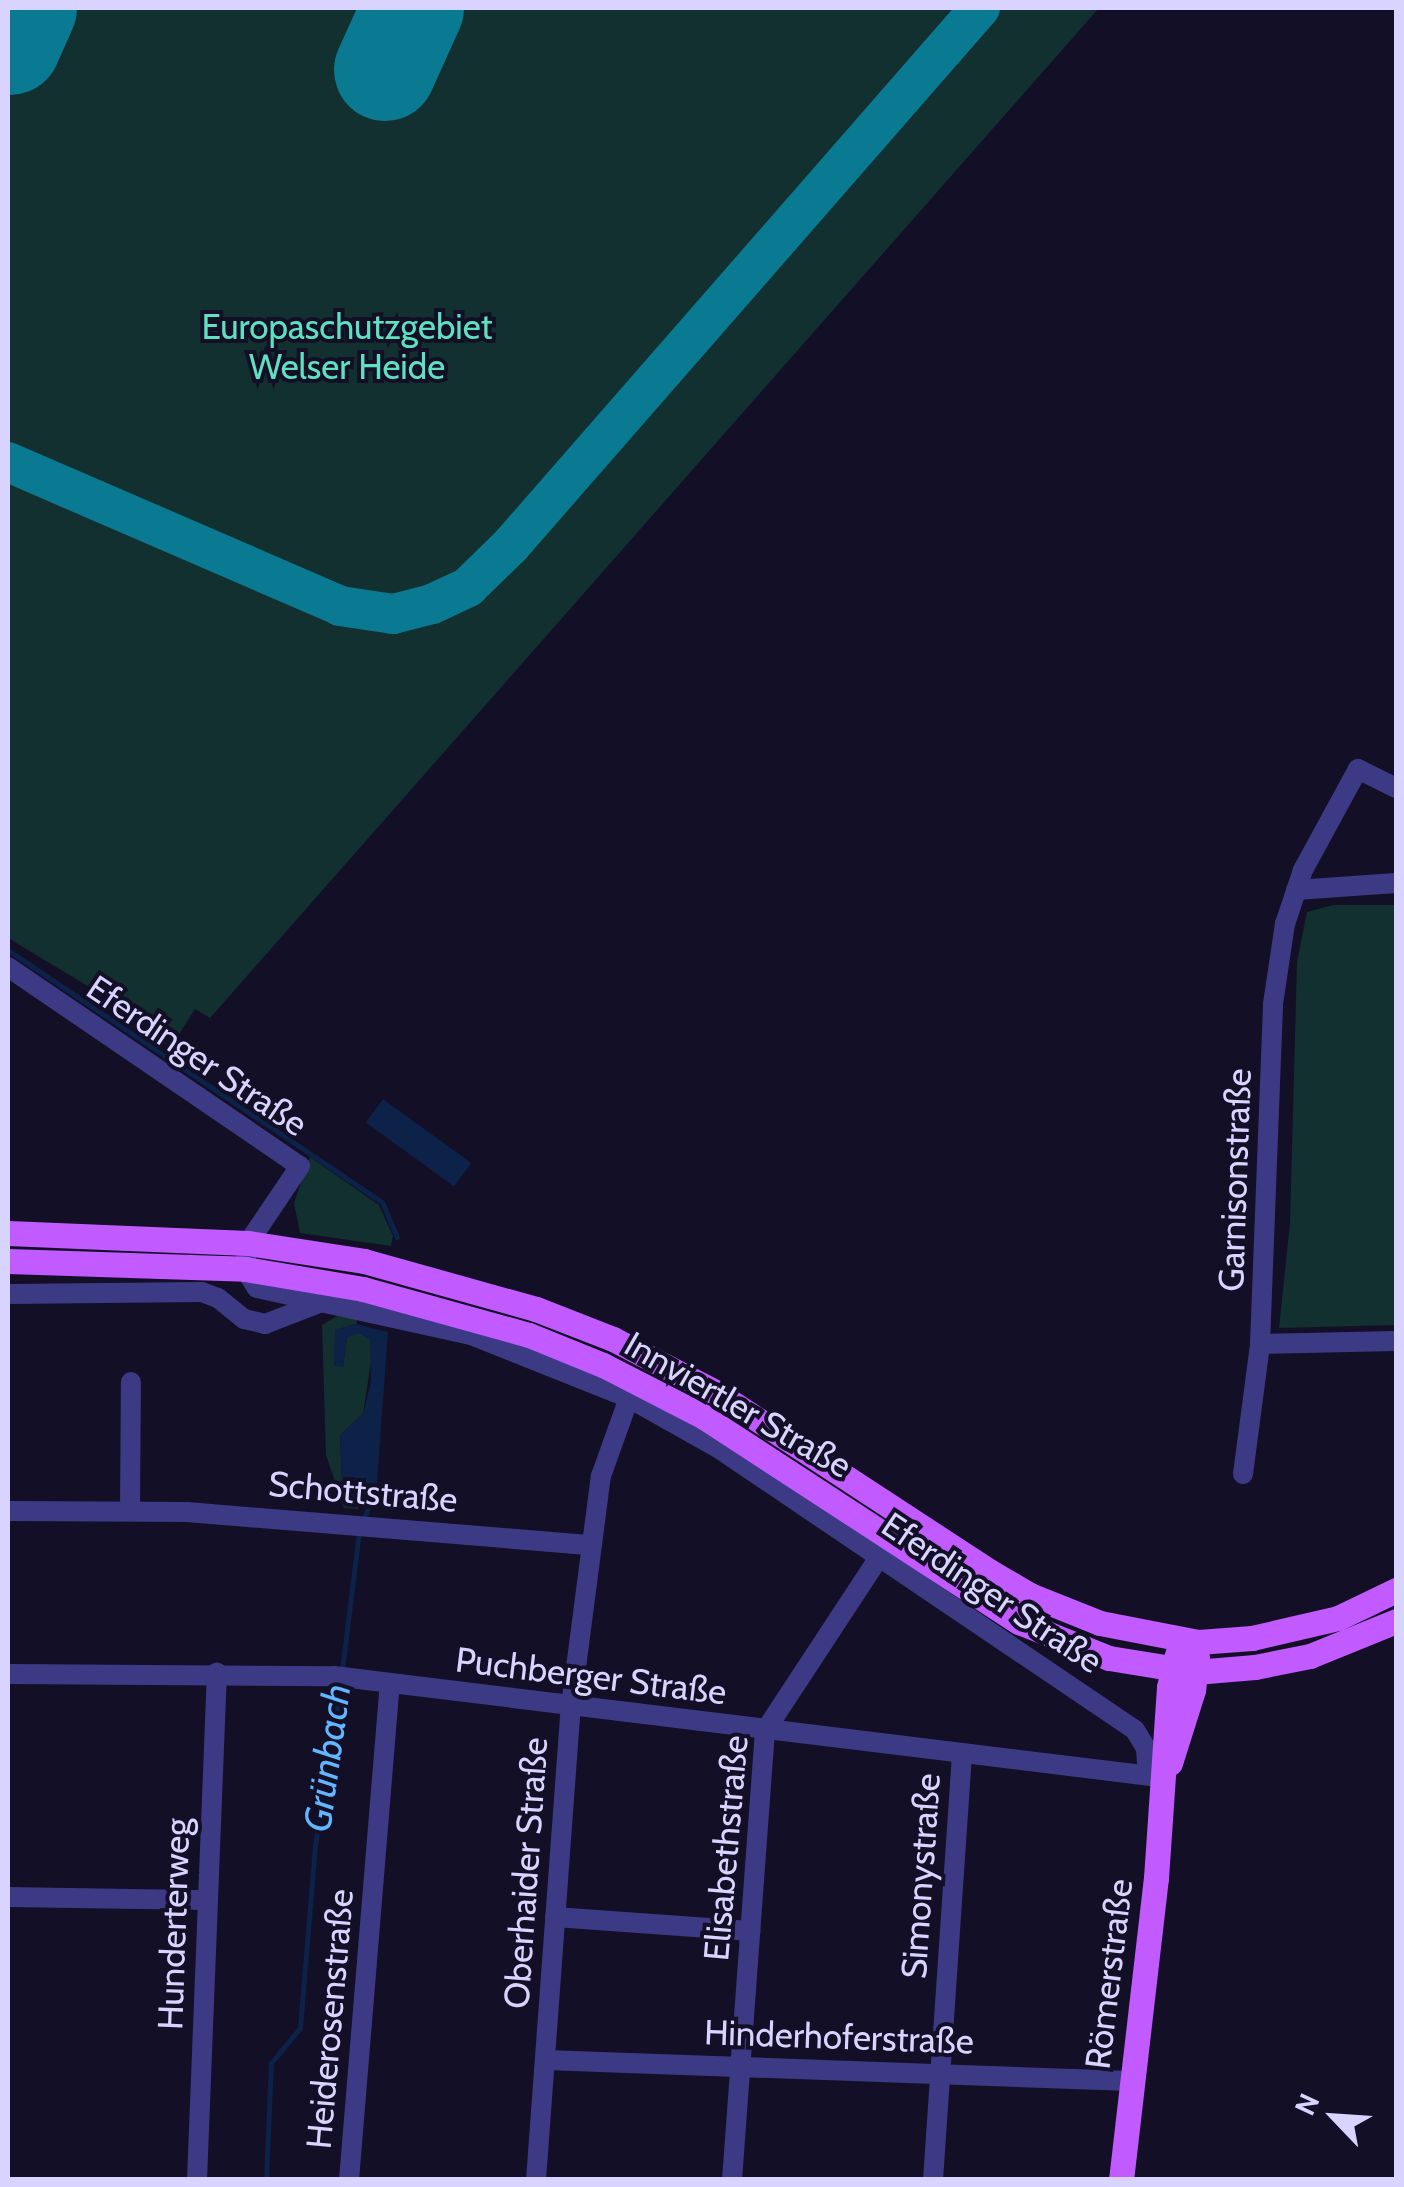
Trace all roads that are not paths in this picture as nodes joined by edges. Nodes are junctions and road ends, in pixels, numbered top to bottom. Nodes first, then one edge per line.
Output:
1 (1396, 788) edge
2 (1396, 883) edge
3 (1296, 890) junction
4 (8, 967) edge
5 (8, 1233) edge
6 (246, 1256) junction
7 (8, 1261) edge
8 (8, 1294) edge
9 (333, 1302) junction
10 (1396, 1341) edge
11 (1260, 1344) junction
12 (130, 1382) dead end
13 (630, 1398) junction
14 (1243, 1474) dead end
15 (8, 1511) edge
16 (130, 1511) junction
17 (591, 1545) junction
18 (880, 1556) junction
19 (1396, 1590) edge
20 (1396, 1622) edge
21 (1191, 1640) junction
22 (1183, 1670) junction
23 (217, 1672) junction
24 (8, 1674) edge
25 (390, 1684) junction
26 (571, 1706) junction
27 (764, 1730) junction
28 (962, 1756) junction
29 (1156, 1776) junction
30 (8, 1897) edge
31 (208, 1900) junction
32 (555, 1917) junction
33 (750, 1931) junction
34 (545, 2060) junction
35 (741, 2065) junction
36 (940, 2074) junction
37 (1130, 2081) junction
38 (197, 2180) edge
39 (349, 2180) edge
40 (536, 2180) edge
41 (732, 2180) edge
42 (933, 2180) edge
43 (1121, 2180) edge

1 - 3 street, Garnisonstraße
2 - 3 street
3 - 11 street, Garnisonstraße
4 - 6 street, Eferdinger Straße
5 - 6 main road, Innviertler Straße
6 - 7 main road, Innviertler Straße
6 - 9 street, Eferdinger Straße
6 - 21 main road, Innviertler Straße
6 - 22 main road, Innviertler Straße
8 - 9 street
9 - 13 street, Eferdinger Straße
10 - 11 street
11 - 14 street, Garnisonstraße
12 - 16 street
13 - 17 street, Oberhaider Straße
13 - 18 street, Eferdinger Straße
15 - 16 street, Schottstraße
16 - 17 street, Schottstraße
17 - 26 street, Oberhaider Straße
18 - 27 street, Elisabethstraße
18 - 29 street, Eferdinger Straße
19 - 21 main road, Innviertler Straße
20 - 22 main road, Innviertler Straße
21 - 22 main road, Römerstraße
22 - 29 main road, Römerstraße
23 - 24 street, Puchberger Straße
23 - 25 street, Puchberger Straße
23 - 31 street, Hunderterweg
25 - 26 street, Puchberger Straße
25 - 39 street, Heiderosenstraße
26 - 27 street, Puchberger Straße
26 - 32 street, Oberhaider Straße
27 - 28 street, Puchberger Straße
27 - 33 street, Elisabethstraße
28 - 29 street, Puchberger Straße
28 - 36 street, Simonystraße
29 - 37 main road, Römerstraße
30 - 31 street
31 - 38 street, Hunderterweg
32 - 33 street
32 - 34 street, Oberhaider Straße
33 - 35 street, Elisabethstraße
34 - 35 street, Hinderhoferstraße
34 - 40 street, Oberhaider Straße
35 - 36 street, Hinderhoferstraße
35 - 41 street, Elisabethstraße
36 - 37 street, Hinderhoferstraße
36 - 42 street, Simonystraße
37 - 43 main road, Römerstraße

